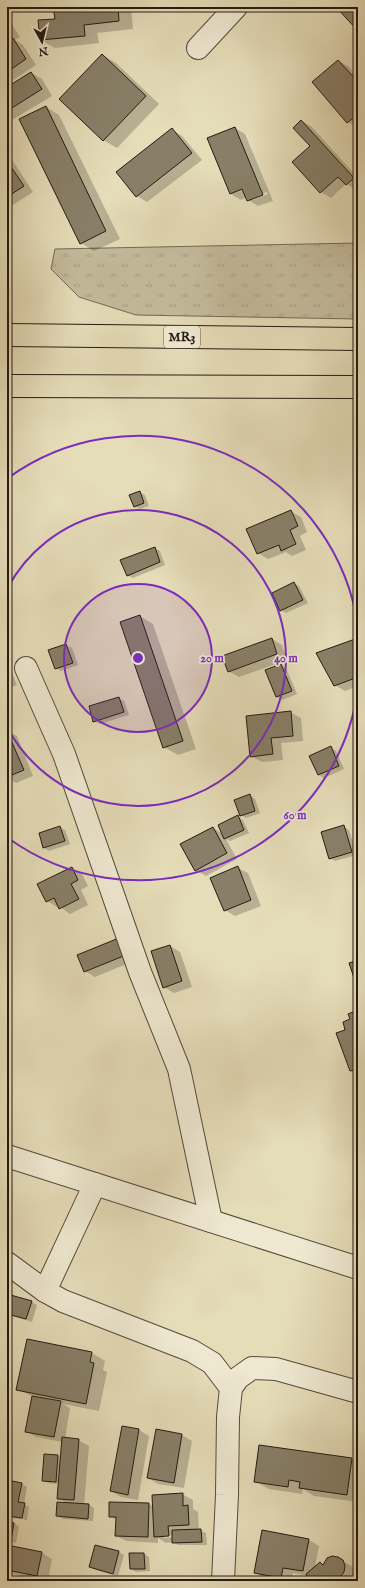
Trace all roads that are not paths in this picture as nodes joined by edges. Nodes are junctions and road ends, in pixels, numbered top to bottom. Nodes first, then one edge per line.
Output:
1 (236, 7) edge
2 (198, 48) dead end
3 (7, 335) edge
4 (358, 339) edge
5 (7, 386) edge
6 (358, 387) edge
7 (26, 668) dead end
8 (7, 1156) edge
9 (95, 1184) junction
10 (211, 1221) junction
11 (7, 1263) edge
12 (358, 1268) edge
13 (46, 1291) junction
14 (231, 1388) junction
15 (358, 1392) edge
16 (223, 1581) edge

1 - 2 street
3 - 4 highway, MR3
5 - 6 highway
7 - 10 street
8 - 9 street
9 - 10 street
9 - 13 street
10 - 12 street
11 - 13 street
13 - 14 street
14 - 15 street
14 - 16 street

